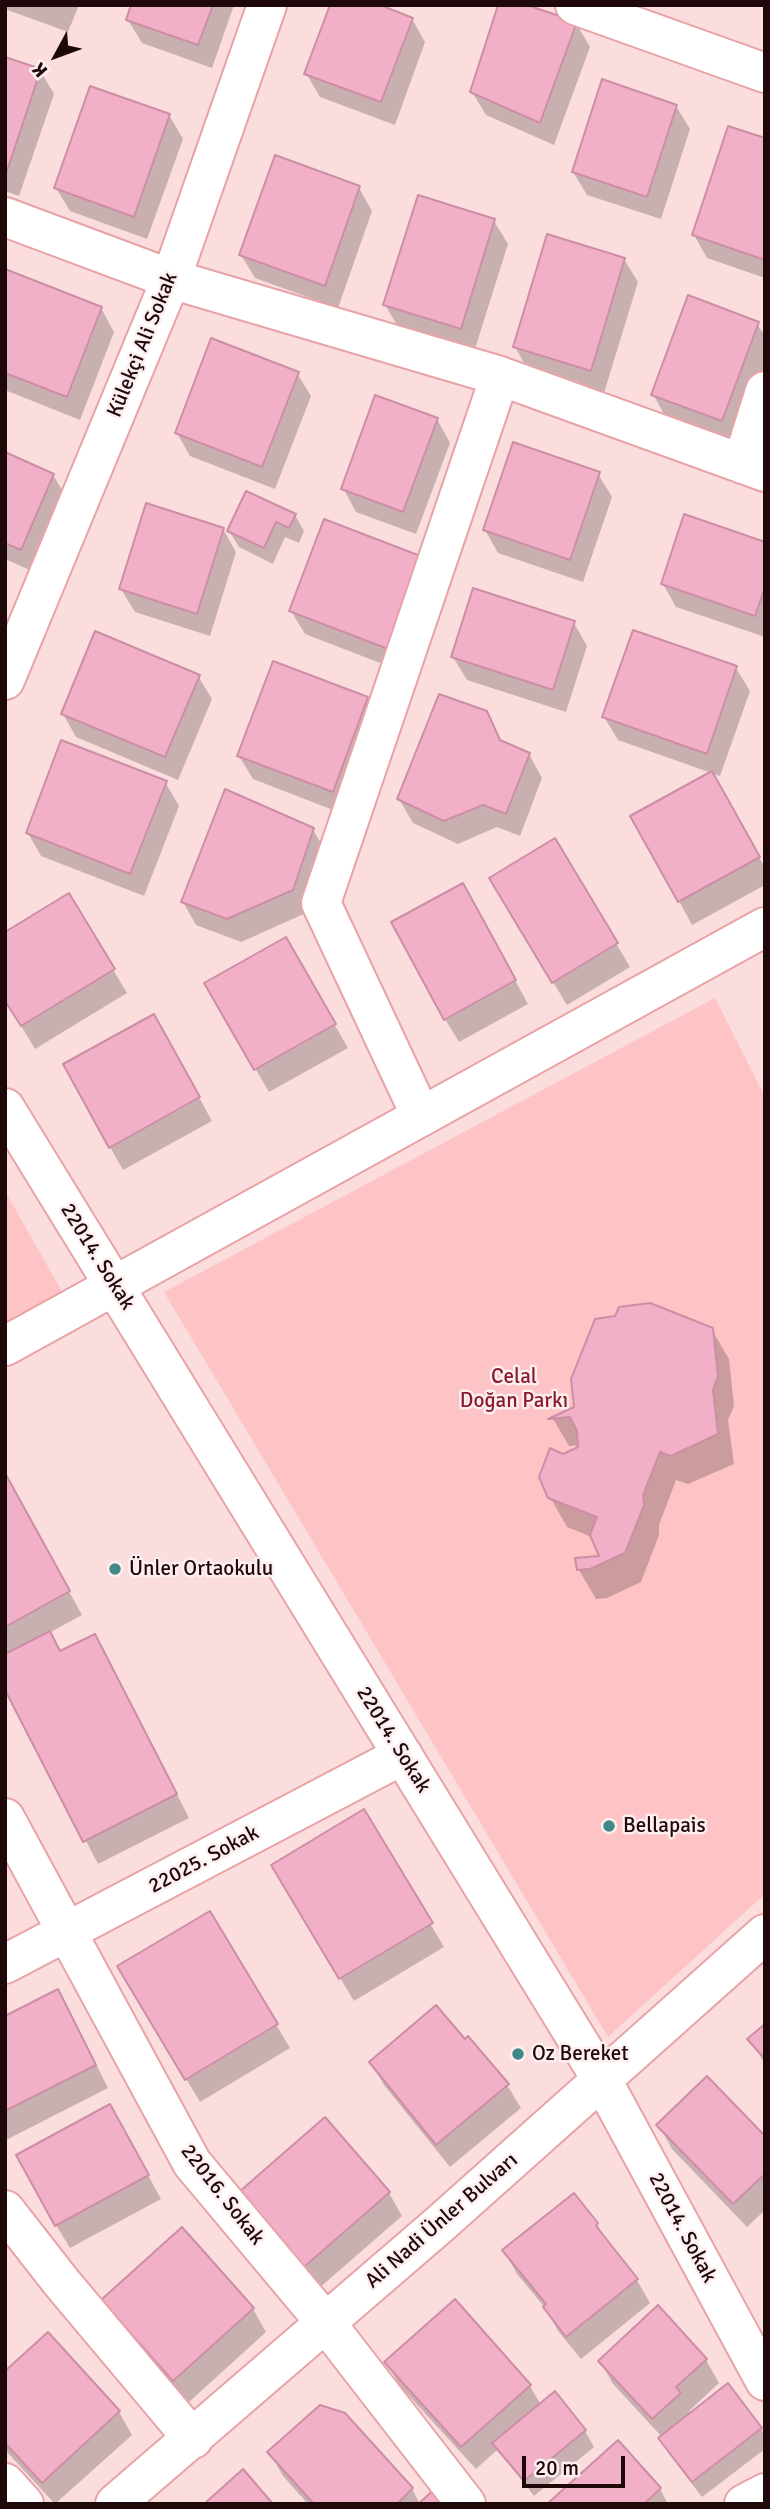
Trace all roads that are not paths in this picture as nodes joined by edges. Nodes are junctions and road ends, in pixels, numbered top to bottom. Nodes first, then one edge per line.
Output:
1 (267, 5) edge
2 (575, 5) edge
3 (765, 73) edge
4 (5, 218) edge
5 (171, 279) junction
6 (500, 376) junction
7 (765, 390) edge
8 (754, 468) edge
9 (5, 680) edge
10 (765, 927) edge
11 (5, 1108) edge
12 (421, 1116) junction
13 (114, 1285) junction
14 (5, 1346) edge
15 (403, 1755) junction
16 (5, 1818) edge
17 (66, 1932) junction
18 (765, 1934) edge
19 (5, 1964) edge
20 (602, 2080) junction
21 (5, 2210) edge
22 (326, 2322) junction
23 (765, 2381) edge
24 (193, 2439) junction
25 (5, 2483) edge
26 (765, 2493) edge
27 (24, 2504) edge
28 (115, 2504) edge
29 (466, 2504) edge
30 (744, 2504) edge

1 - 5 street, Külekçi Ali Sokak
2 - 3 street
4 - 5 street
5 - 6 street
5 - 9 street, Külekçi Ali Sokak
6 - 8 street
6 - 12 street
7 - 8 street
10 - 12 street
11 - 13 street, 22014. Sokak
12 - 13 street
13 - 14 street
13 - 15 street, 22014. Sokak
15 - 17 street, 22025. Sokak
15 - 20 street, 22014. Sokak
16 - 17 street, 22016. Sokak
17 - 19 street, 22025. Sokak
17 - 22 street, 22016. Sokak
18 - 20 street, Ali Nadi Ünler Bulvarı
20 - 22 street, Ali Nadi Ünler Bulvarı
20 - 23 street, 22014. Sokak
21 - 24 street
22 - 24 street, Ali Nadi Ünler Bulvarı
22 - 29 street, 22016. Sokak
24 - 28 street, Ali Nadi Ünler Bulvarı
25 - 27 street
26 - 30 street

